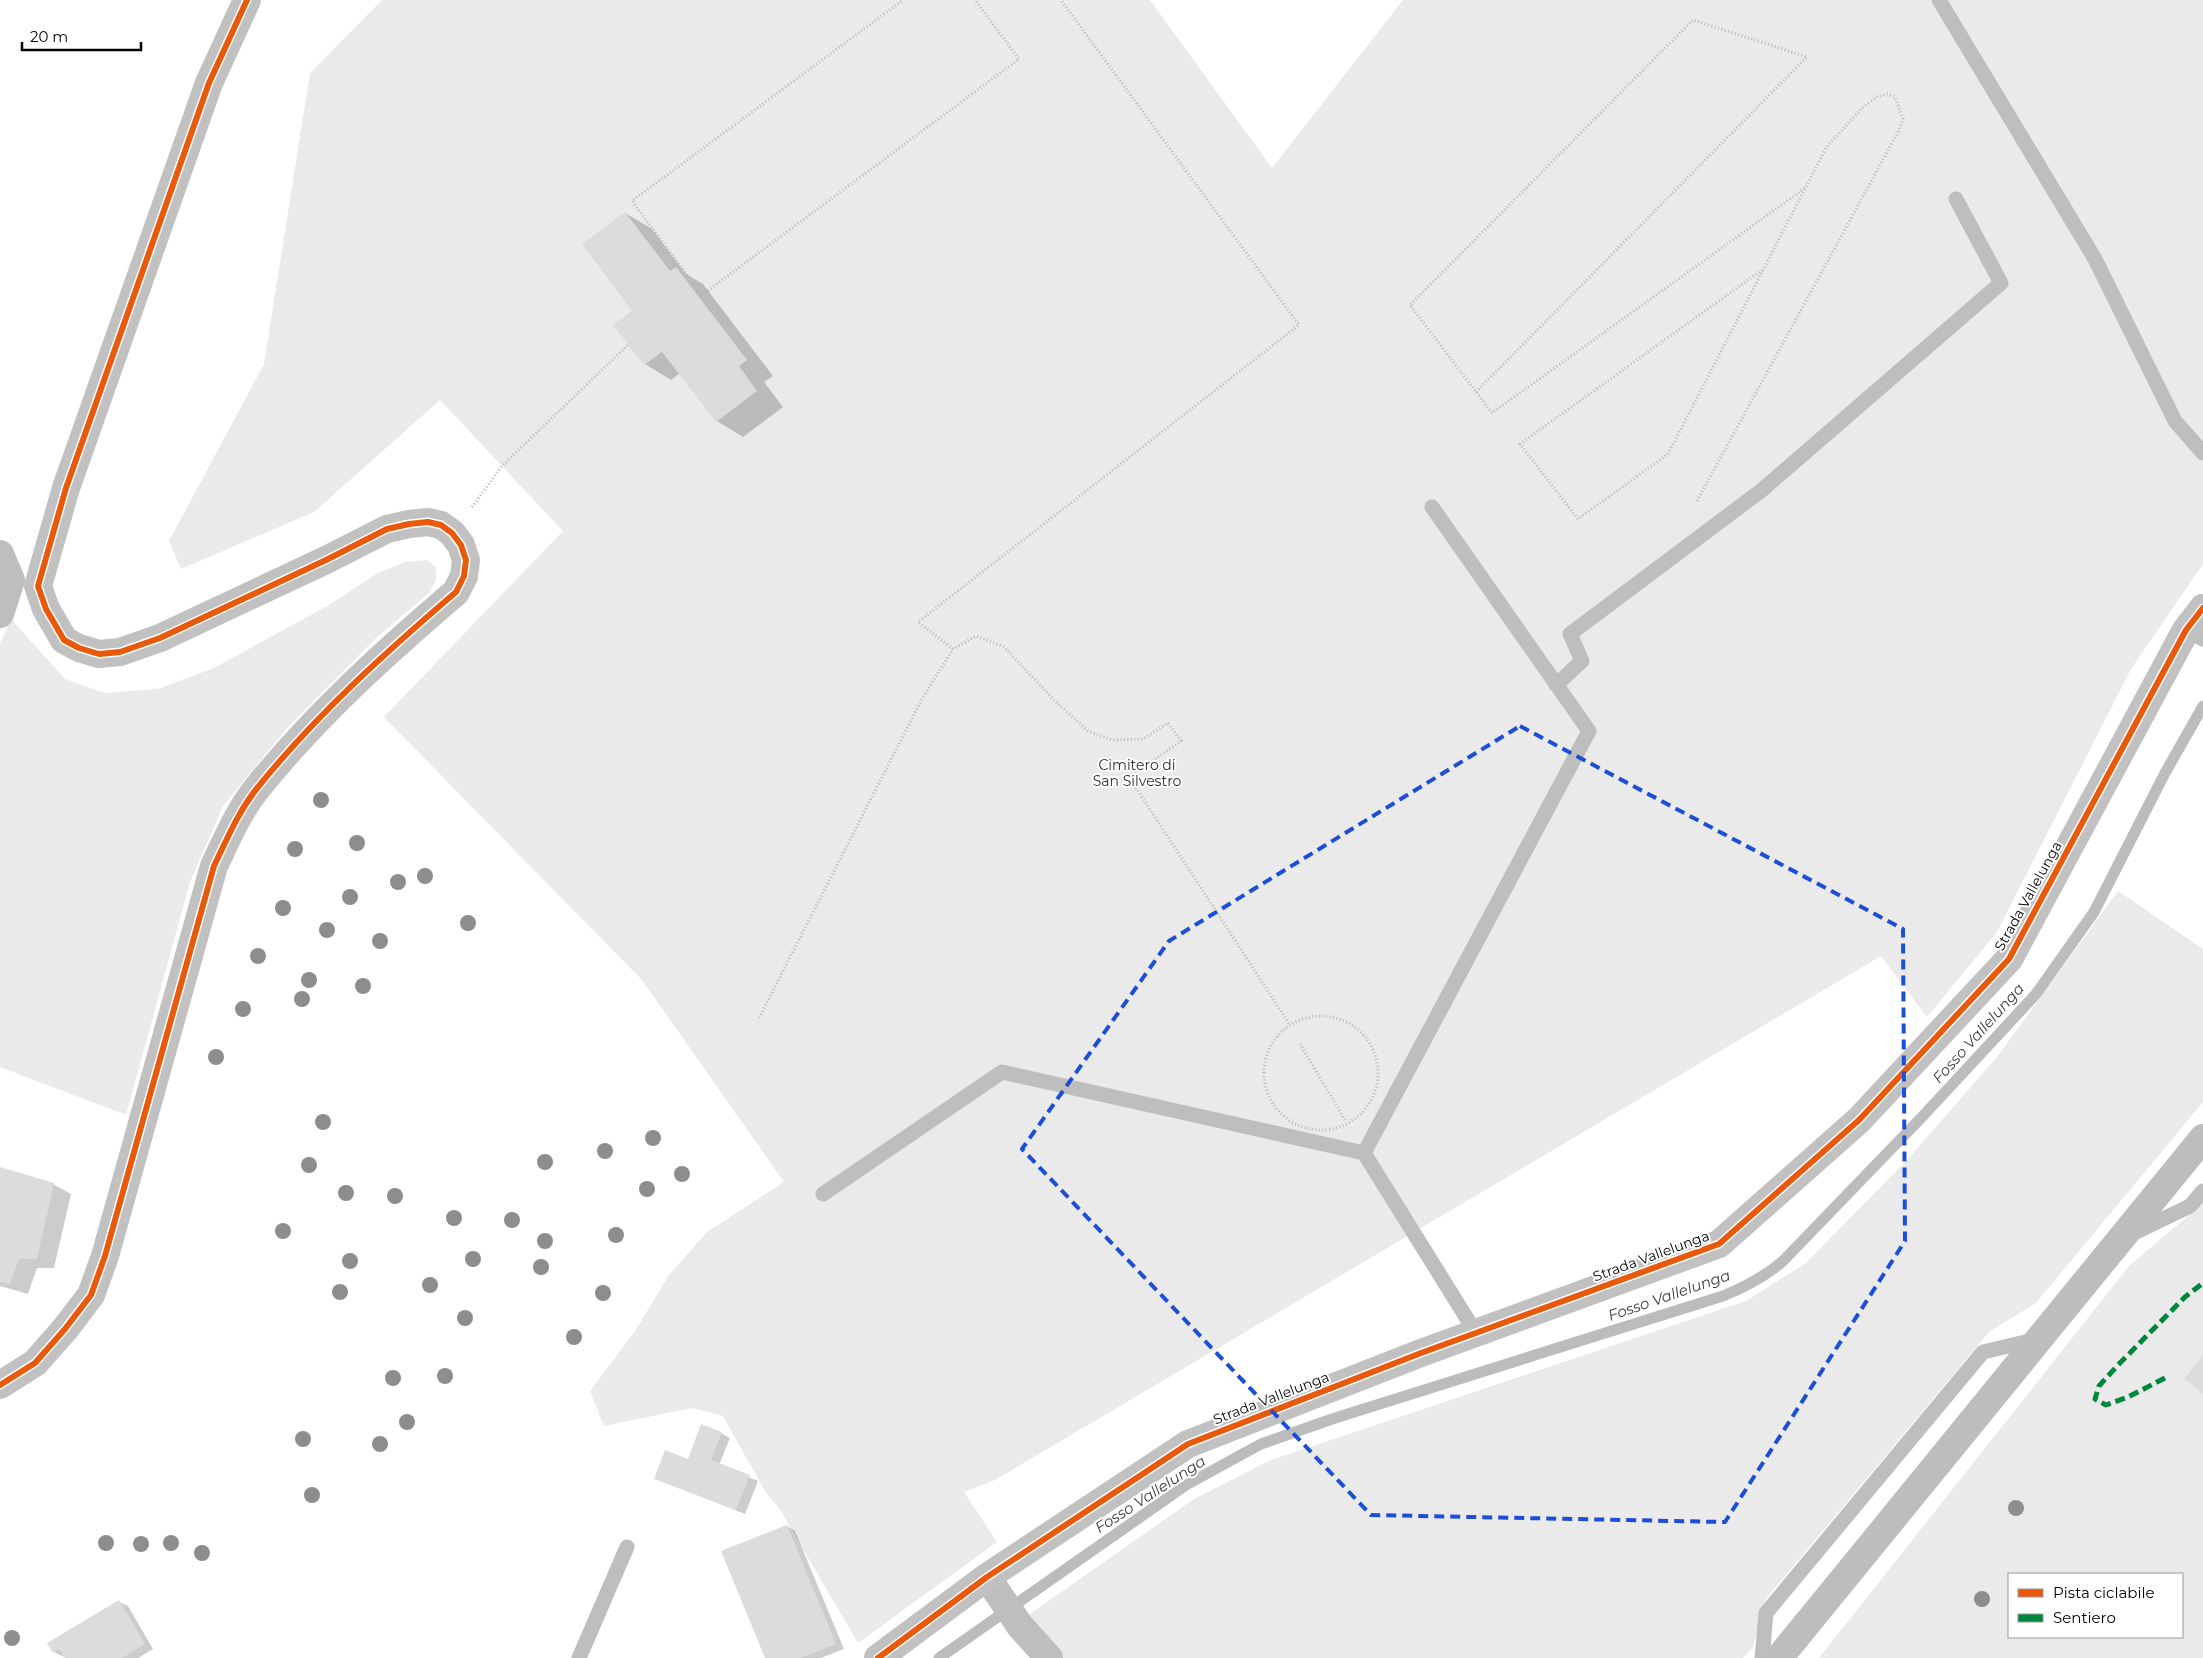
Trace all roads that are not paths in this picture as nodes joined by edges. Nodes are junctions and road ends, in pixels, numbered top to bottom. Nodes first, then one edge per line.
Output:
1 (247, 0) edge
2 (1939, 0) edge
3 (1956, 199) dead end
4 (2203, 453) edge
5 (1432, 506) dead end
6 (0, 554) edge
7 (11, 580) junction
8 (38, 586) junction
9 (2203, 608) edge
10 (0, 614) edge
11 (2194, 635) edge
12 (1556, 684) junction
13 (2203, 1138) edge
14 (1364, 1153) junction
15 (2203, 1191) edge
16 (823, 1194) dead end
17 (2119, 1240) junction
18 (1476, 1333) junction
19 (2039, 1338) junction
20 (0, 1385) edge
21 (627, 1547) dead end
22 (993, 1586) junction
23 (579, 1658) edge
24 (878, 1658) edge
25 (1049, 1658) edge
26 (1762, 1658) edge
27 (1779, 1658) edge

1 - 8 street
2 - 4 lane
3 - 12 lane
5 - 12 lane
6 - 7 street
7 - 8 street
7 - 10 street
8 - 20 street
9 - 11 street, Strada Vallelunga
11 - 18 street, Strada Vallelunga
12 - 14 lane
13 - 17 highway
14 - 16 lane
14 - 18 lane
15 - 17 lane
17 - 19 highway
18 - 22 street, Strada Vallelunga
19 - 26 lane
19 - 27 highway
21 - 23 lane
22 - 24 street, Strada Vallelunga
22 - 25 street

